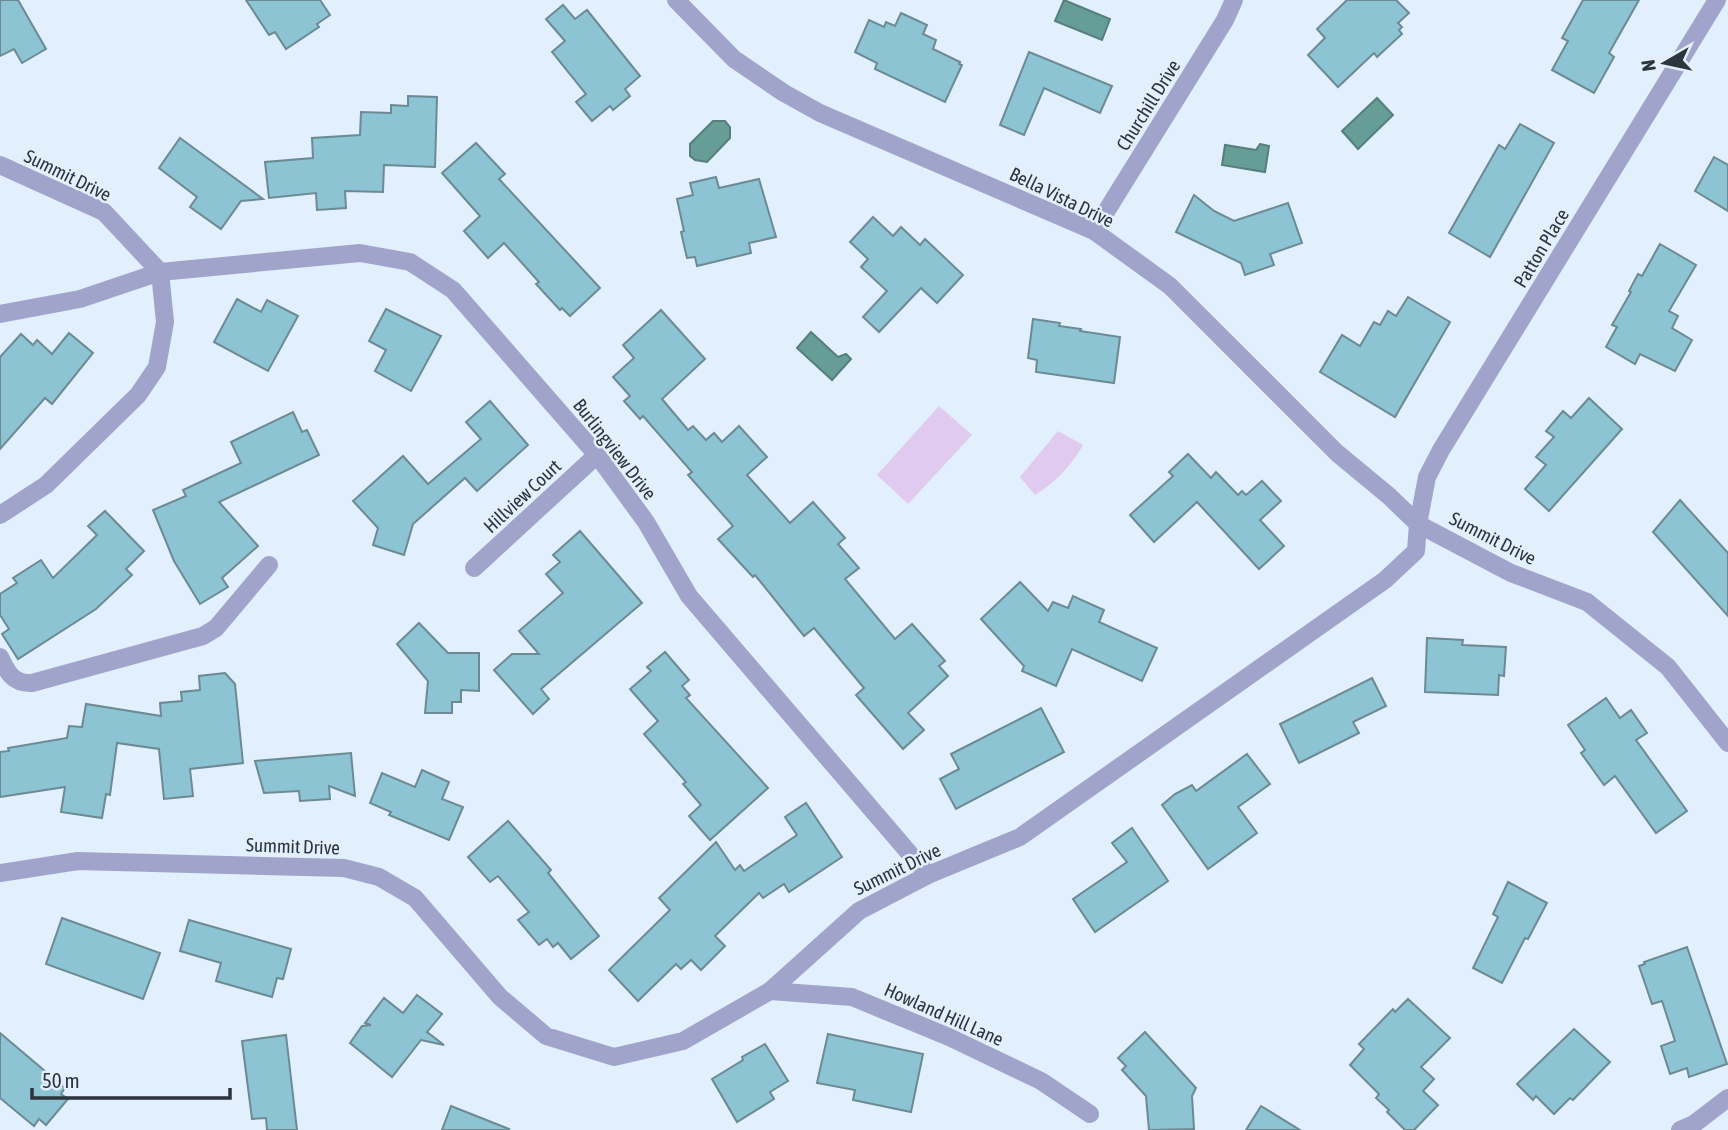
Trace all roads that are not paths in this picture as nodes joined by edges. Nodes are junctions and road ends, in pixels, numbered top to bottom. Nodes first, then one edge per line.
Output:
1 (676, 0) edge
2 (1234, 0) edge
3 (1717, 0) edge
4 (0, 165) edge
5 (1094, 231) junction
6 (159, 272) junction
7 (0, 314) edge
8 (597, 455) junction
9 (0, 514) edge
10 (1418, 524) junction
11 (269, 565) dead end
12 (474, 568) dead end
13 (0, 657) edge
14 (1728, 743) edge
15 (0, 873) edge
16 (928, 875) junction
17 (770, 990) junction
18 (1728, 1098) edge
19 (1090, 1114) dead end
20 (1680, 1130) edge

1 - 5 street, Bella Vista Drive
2 - 5 street, Churchill Drive
3 - 10 street, Patton Place
4 - 6 street, Summit Drive
5 - 10 street, Bella Vista Drive
6 - 7 street, Burlingview Drive
6 - 8 street, Burlingview Drive
6 - 9 street
8 - 12 street, Hillview Court
8 - 16 street, Burlingview Drive
10 - 14 street, Summit Drive
10 - 16 street, Summit Drive
11 - 13 street
15 - 17 street, Summit Drive
16 - 17 street, Summit Drive
17 - 19 street, Howland Hill Lane
18 - 20 street

